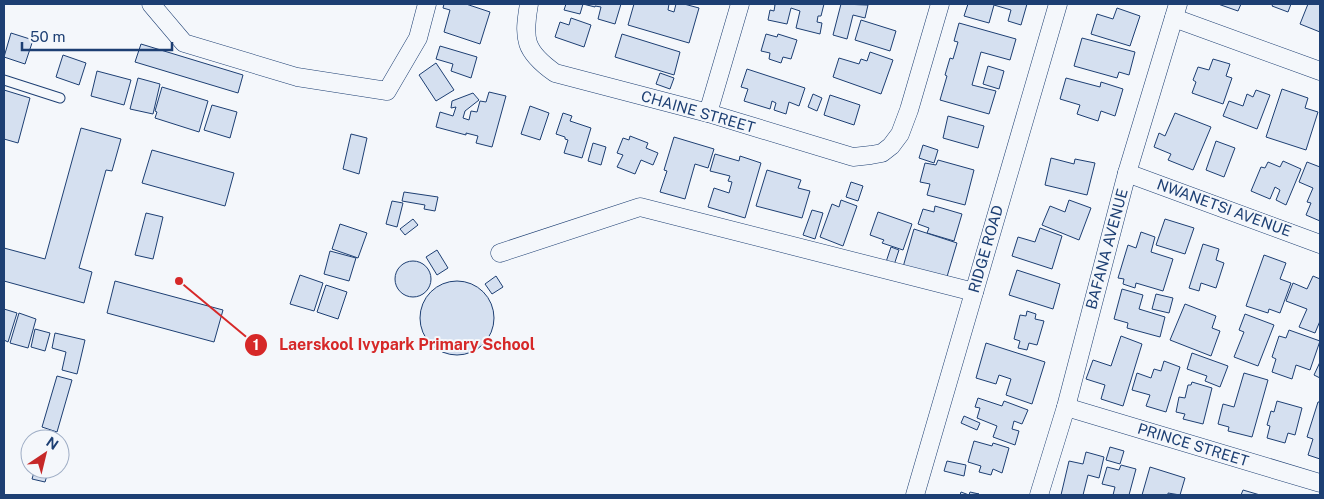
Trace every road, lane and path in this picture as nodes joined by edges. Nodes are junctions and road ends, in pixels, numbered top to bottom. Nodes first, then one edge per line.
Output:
1 (151, 4) edge
2 (427, 4) edge
3 (529, 4) edge
4 (740, 4) edge
5 (940, 4) edge
6 (1058, 4) edge
7 (1176, 11) edge
8 (1320, 71) edge
9 (4, 80) edge
10 (60, 98) dead end
11 (708, 113) junction
12 (1127, 173) junction
13 (1320, 244) edge
14 (500, 253) dead end
15 (974, 292) junction
16 (1066, 407) junction
17 (1320, 483) edge
18 (915, 495) edge
19 (1038, 495) edge

1 - 2 street
3 - 11 street, CHAINE STREET
4 - 11 street
5 - 11 street, CHAINE STREET
6 - 15 street, RIDGE ROAD
7 - 8 street
7 - 12 street, BAFANA AVENUE
9 - 10 lane
12 - 13 street, NWANETSI AVENUE
12 - 16 street, BAFANA AVENUE
14 - 15 street
15 - 18 street, RIDGE ROAD
16 - 17 street, PRINCE STREET
16 - 19 street, BAFANA AVENUE

